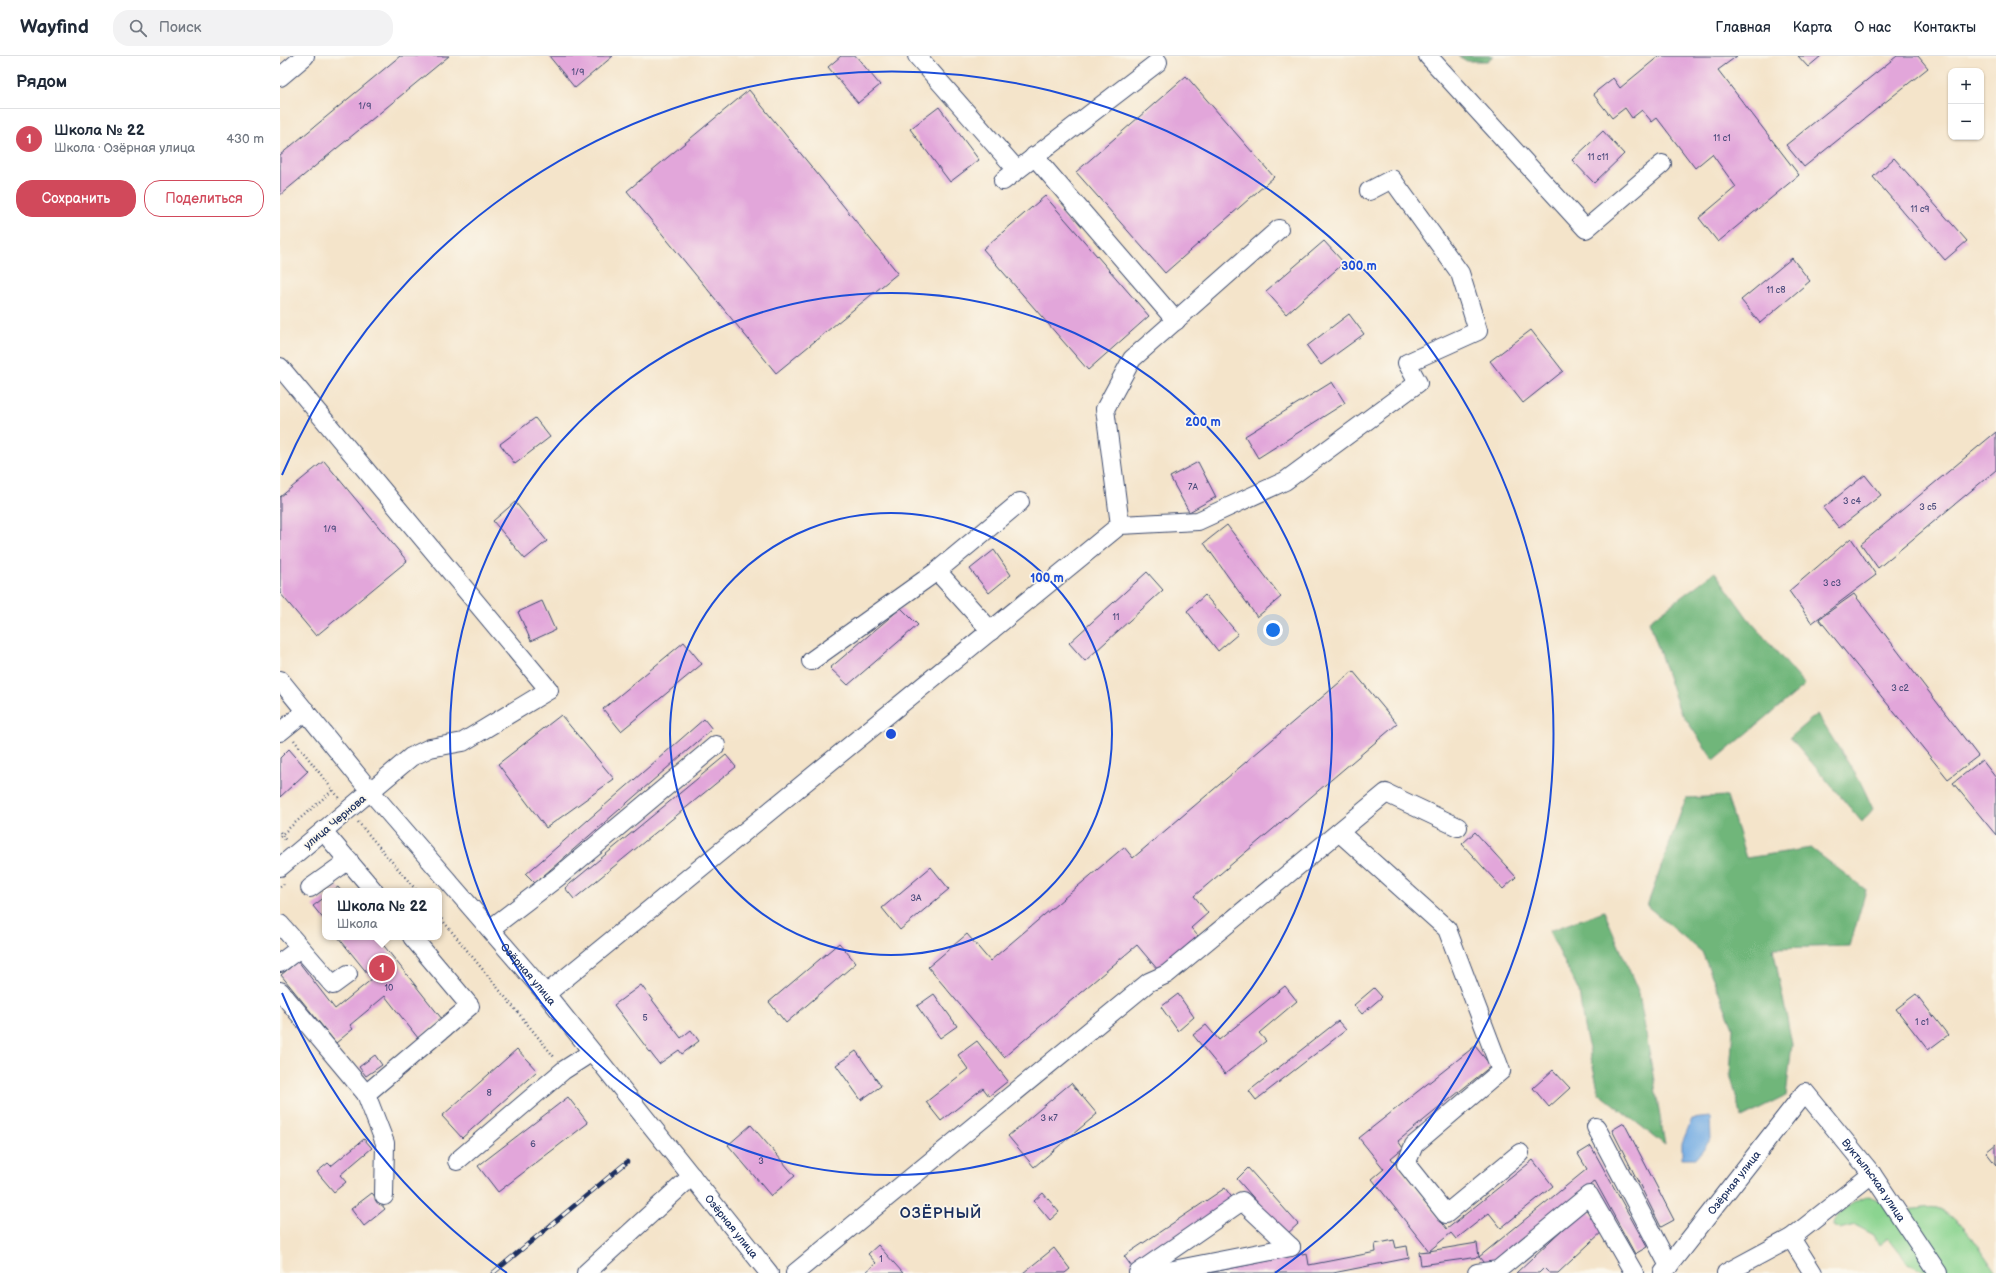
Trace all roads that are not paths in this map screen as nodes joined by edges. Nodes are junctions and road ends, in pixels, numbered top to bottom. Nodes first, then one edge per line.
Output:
1 (305, 56) edge
2 (917, 56) edge
3 (1428, 56) edge
4 (1158, 62) dead end
5 (280, 78) edge
6 (1034, 156) junction
7 (1662, 164) dead end
8 (1017, 170) junction
9 (1003, 182) dead end
10 (1369, 191) dead end
11 (1279, 228) dead end
12 (1176, 321) junction
13 (280, 367) edge
14 (1020, 502) dead end
15 (1120, 525) junction
16 (937, 571) junction
17 (991, 631) junction
18 (812, 661) dead end
19 (280, 680) edge
20 (306, 711) junction
21 (280, 732) edge
22 (716, 745) dead end
23 (370, 792) junction
24 (1458, 828) dead end
25 (324, 831) junction
26 (1339, 832) junction
27 (349, 860) junction
28 (280, 867) edge
29 (310, 888) dead end
30 (372, 888) edge
31 (280, 924) edge
32 (490, 929) junction
33 (415, 940) edge
34 (300, 948) junction
35 (280, 963) edge
36 (348, 974) dead end
37 (280, 991) edge
38 (546, 994) junction
39 (592, 1052) junction
40 (1805, 1092) joint
41 (366, 1094) junction
42 (1596, 1127) dead end
43 (1520, 1153) dead end
44 (457, 1161) dead end
45 (1872, 1174) junction
46 (692, 1176) junction
47 (384, 1196) dead end
48 (1791, 1238) junction
49 (1203, 1269) edge
50 (1666, 1270) edge
51 (586, 1273) edge
52 (769, 1273) edge
53 (795, 1273) edge
54 (1138, 1273) edge
55 (1158, 1273) edge
56 (1477, 1273) edge
57 (1634, 1273) edge
58 (1726, 1273) edge
59 (1813, 1273) edge
60 (1938, 1273) edge

1 - 5 street
2 - 8 street
3 - 7 street
4 - 6 street
6 - 8 street
6 - 12 street
8 - 9 street
10 - 15 street
11 - 12 street
12 - 15 street
13 - 23 street, улица Чернова
14 - 16 street
15 - 17 street
16 - 17 street
16 - 18 street
17 - 38 street
19 - 20 street, Озёрная улица
20 - 21 street
20 - 23 street, Озёрная улица
22 - 32 street
23 - 25 street, улица Чернова
23 - 32 street, Озёрная улица
24 - 26 street
25 - 27 street
25 - 28 street, улица Чернова
26 - 43 street
26 - 53 street
27 - 29 street
27 - 30 street
31 - 34 street
32 - 38 street, Озёрная улица
33 - 41 street
34 - 35 street
34 - 36 street
37 - 41 street
38 - 39 street, Озёрная улица
39 - 44 street
39 - 46 street, Озёрная улица
40 - 45 street, Вуктыльская улица
40 - 50 street, Озёрная улица
41 - 47 street
42 - 50 street
45 - 48 street
45 - 60 street, Вуктыльская улица
46 - 51 street
46 - 52 street, Озёрная улица
48 - 58 street
48 - 59 street
49 - 54 street
49 - 55 street
56 - 57 street

